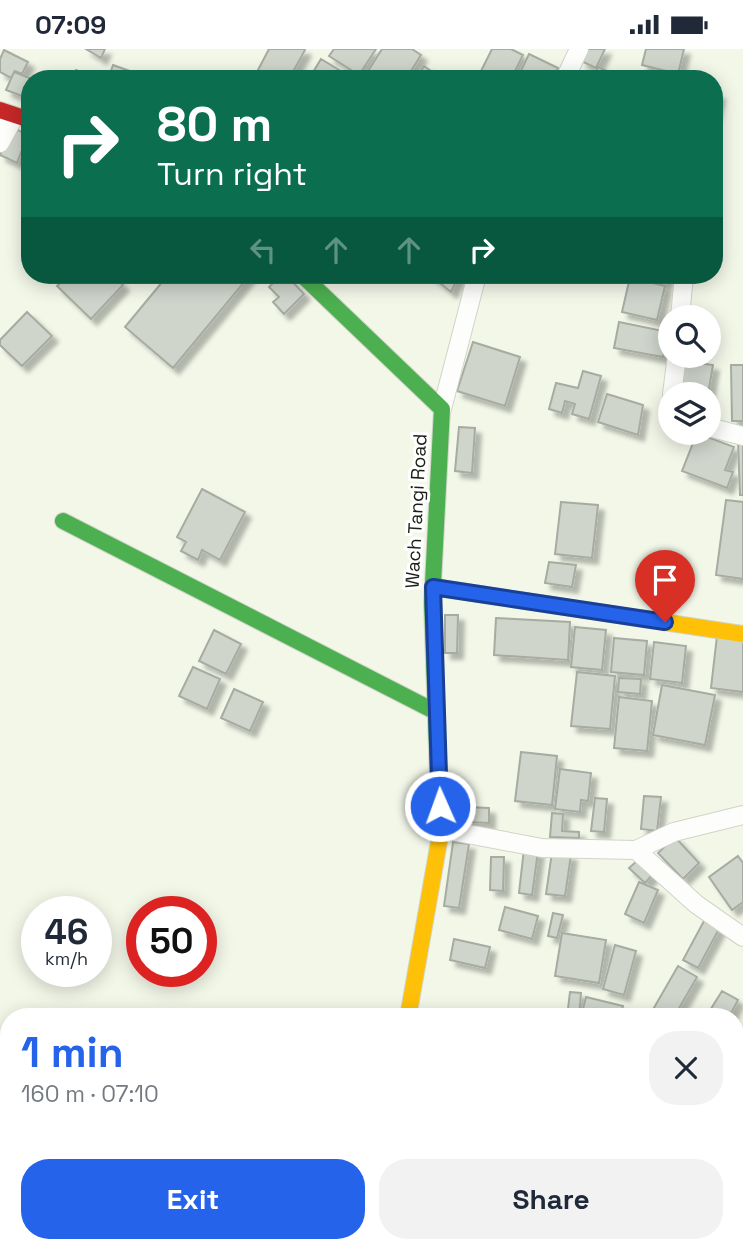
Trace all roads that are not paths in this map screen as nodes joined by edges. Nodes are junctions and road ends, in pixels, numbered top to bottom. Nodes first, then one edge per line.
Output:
1 (579, 49) edge
2 (569, 70) edge
3 (0, 112) edge
4 (21, 118) edge
5 (0, 143) edge
6 (311, 284) edge
7 (475, 284) edge
8 (683, 284) edge
9 (681, 305) edge
10 (442, 409) junction
11 (721, 431) edge
12 (743, 436) edge
13 (63, 521) dead end
14 (433, 587) junction
15 (743, 633) edge
16 (436, 712) junction
17 (743, 815) edge
18 (440, 829) junction
19 (636, 850) junction
20 (743, 937) edge
21 (410, 1008) edge

1 - 2 street
3 - 4 main road
3 - 5 street
6 - 10 main road, Wach Tangi Road
7 - 10 street
8 - 9 street
10 - 14 main road, Wach Tangi Road
11 - 12 street
13 - 16 main road
14 - 15 main road
14 - 16 main road, Wach Tangi Road
16 - 18 main road, Wach Tangi Road
17 - 19 street
18 - 19 street
18 - 21 main road, Wach Tangi Road
19 - 20 street

